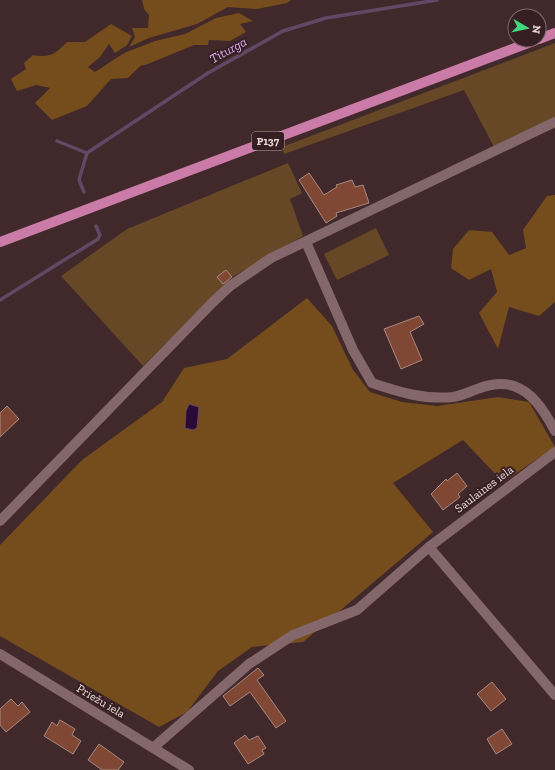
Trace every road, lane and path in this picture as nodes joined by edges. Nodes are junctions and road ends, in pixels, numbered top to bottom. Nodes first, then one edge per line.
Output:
1 (515, 48) edge
2 (555, 122) edge
3 (0, 242) edge
4 (306, 242) junction
5 (555, 431) edge
6 (555, 452) edge
7 (0, 521) edge
8 (429, 547) junction
9 (0, 654) edge
10 (555, 695) edge
11 (154, 747) junction
12 (189, 770) edge

1 - 3 main road, P137
2 - 4 street
4 - 5 street
4 - 7 street
6 - 8 street, Saulaines iela
8 - 10 street
8 - 11 street, Saulaines iela
9 - 11 street, Priežu iela
11 - 12 street, Priežu iela

